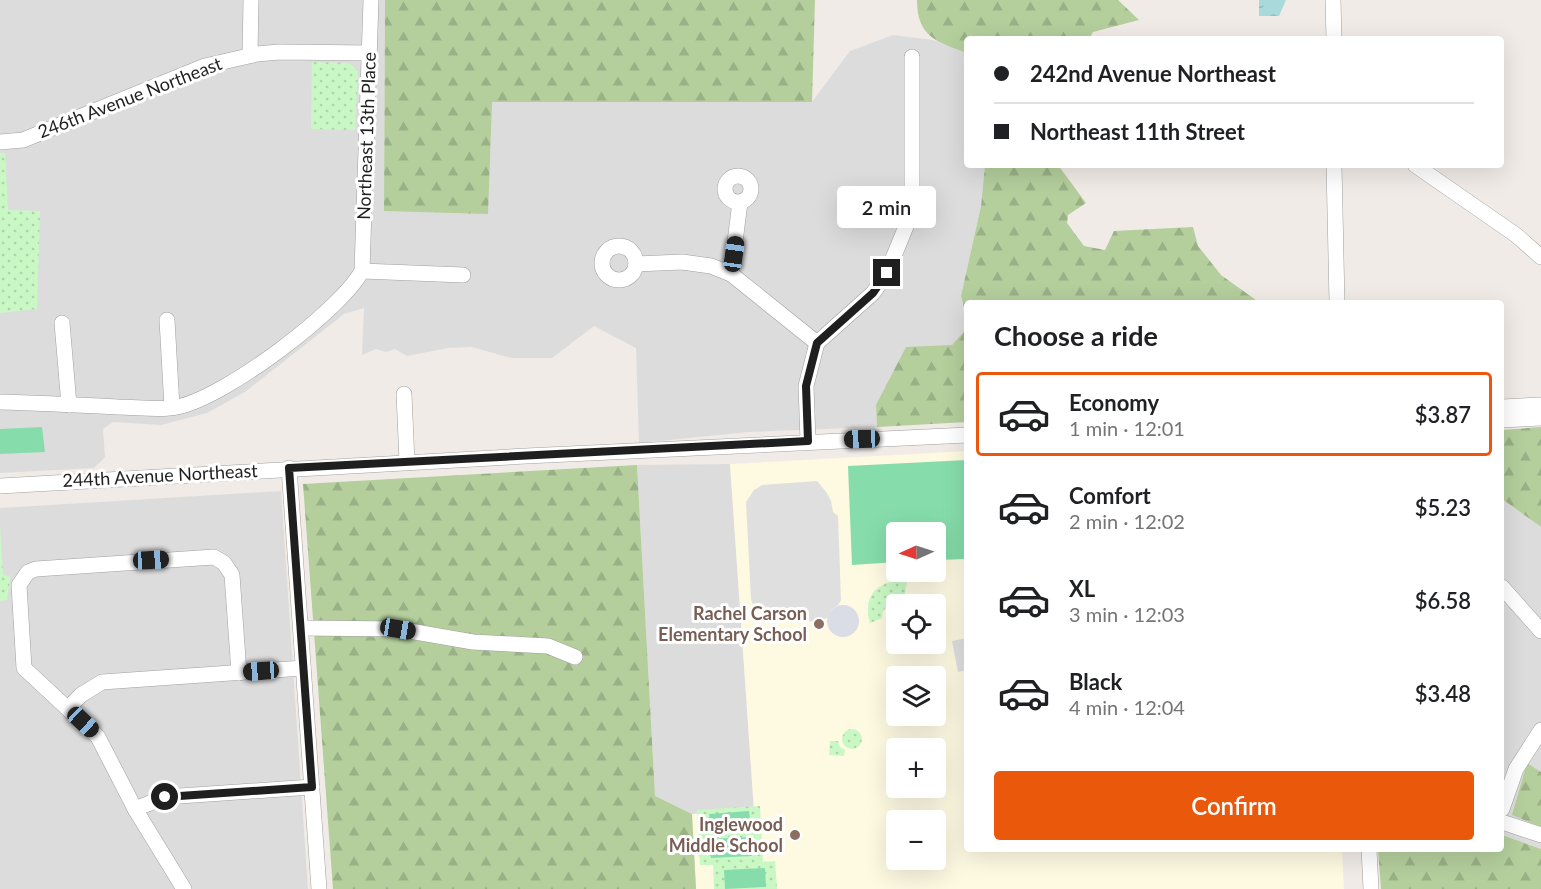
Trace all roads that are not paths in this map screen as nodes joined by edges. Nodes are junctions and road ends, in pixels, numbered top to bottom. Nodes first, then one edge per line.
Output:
1 (251, 0) edge
2 (371, 0) edge
3 (1334, 0) edge
4 (1334, 36) edge
5 (369, 53) junction
6 (250, 55) junction
7 (912, 57) dead end
8 (0, 142) edge
9 (1334, 168) edge
10 (1419, 168) edge
11 (740, 202) dead end
12 (1541, 257) edge
13 (636, 264) dead end
14 (362, 271) junction
15 (731, 274) junction
16 (463, 275) dead end
17 (1337, 300) edge
18 (167, 320) dead end
19 (62, 322) dead end
20 (817, 343) junction
21 (404, 394) dead end
22 (0, 402) edge
23 (69, 405) junction
24 (1541, 405) edge
25 (172, 407) junction
26 (1504, 407) edge
27 (1541, 418) edge
28 (1504, 420) edge
29 (964, 435) edge
30 (808, 441) junction
31 (407, 462) junction
32 (289, 468) junction
33 (0, 486) edge
34 (1504, 589) edge
35 (301, 628) junction
36 (1541, 631) edge
37 (575, 657) dead end
38 (303, 668) junction
39 (239, 673) junction
40 (68, 708) junction
41 (1541, 730) edge
42 (312, 787) junction
43 (1504, 803) edge
44 (135, 809) junction
45 (1504, 823) edge
46 (1541, 835) edge
47 (1369, 852) edge
48 (184, 889) edge
49 (319, 889) edge
50 (1371, 889) edge

1 - 6 street
2 - 5 street, Northeast 13th Place
3 - 4 street
5 - 6 street, 246th Avenue Northeast
5 - 14 street, Northeast 13th Place
6 - 8 street, 246th Avenue Northeast
7 - 20 street
9 - 17 street
10 - 12 street
11 - 15 street
13 - 15 street
14 - 16 street
14 - 25 street
15 - 20 street
18 - 25 street
19 - 23 street
20 - 30 street
21 - 31 street
22 - 23 street
23 - 25 street
24 - 26 street
27 - 28 street
29 - 30 street, 244th Avenue Northeast
30 - 31 street, 244th Avenue Northeast
31 - 32 street, 244th Avenue Northeast
32 - 33 street, 244th Avenue Northeast
32 - 35 street
34 - 36 street
35 - 37 street
35 - 38 street
38 - 39 street
38 - 42 street
39 - 40 street
39 - 40 street
40 - 44 street
41 - 43 street
42 - 44 street
42 - 49 street
44 - 48 street
45 - 46 street
47 - 50 street

